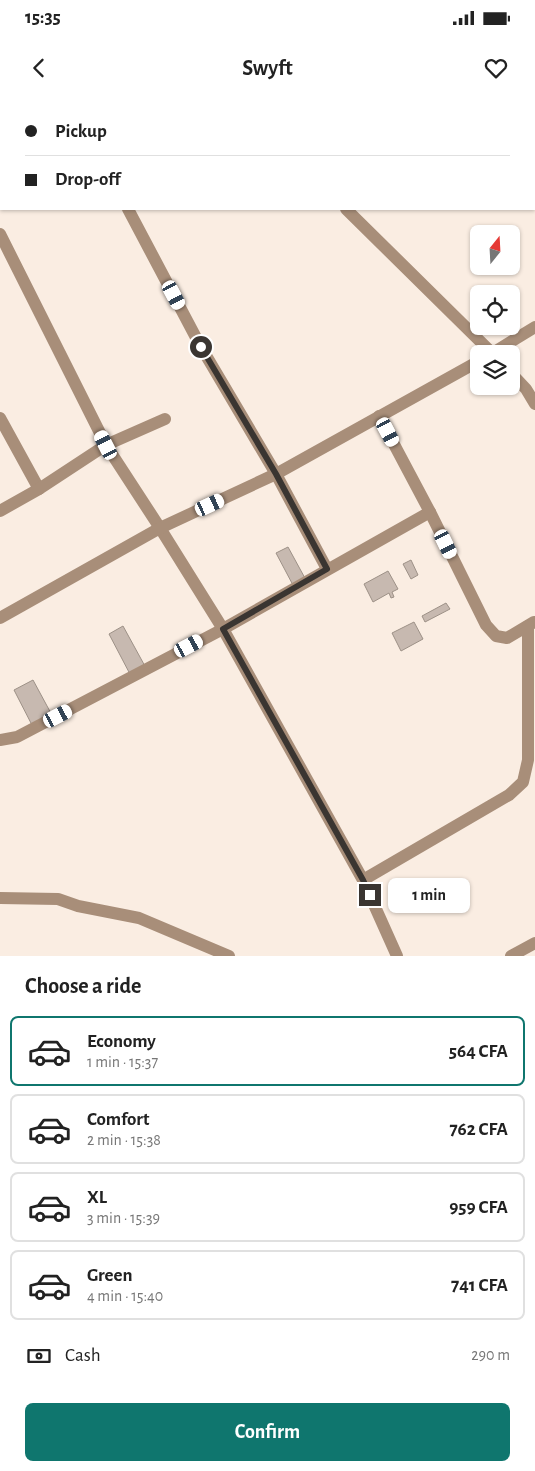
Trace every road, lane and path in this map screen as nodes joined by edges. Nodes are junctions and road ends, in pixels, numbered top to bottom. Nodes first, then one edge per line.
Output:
1 (129, 210) edge
2 (347, 210) edge
3 (0, 234) edge
4 (535, 326) edge
5 (484, 345) edge
6 (505, 345) edge
7 (470, 366) edge
8 (520, 383) edge
9 (535, 404) edge
10 (379, 416) junction
11 (0, 418) edge
12 (165, 419) dead end
13 (106, 445) junction
14 (276, 474) junction
15 (39, 489) junction
16 (0, 511) edge
17 (430, 512) junction
18 (160, 528) junction
19 (327, 569) junction
20 (0, 618) edge
21 (532, 624) edge
22 (223, 629) junction
23 (0, 740) edge
24 (363, 880) junction
25 (0, 898) edge
26 (535, 943) edge
27 (229, 956) edge
28 (396, 956) edge
29 (511, 956) edge

1 - 14 street
2 - 5 street
3 - 13 street
4 - 6 street
7 - 10 street
8 - 9 street
10 - 14 street
10 - 17 street
11 - 15 street
12 - 13 street
13 - 15 street
13 - 18 street
14 - 18 street
14 - 19 street
15 - 16 street
17 - 19 street
17 - 21 street
18 - 20 street
18 - 22 street
19 - 22 street
21 - 24 street
22 - 23 street
22 - 24 street
24 - 28 street
25 - 27 street
26 - 29 street

